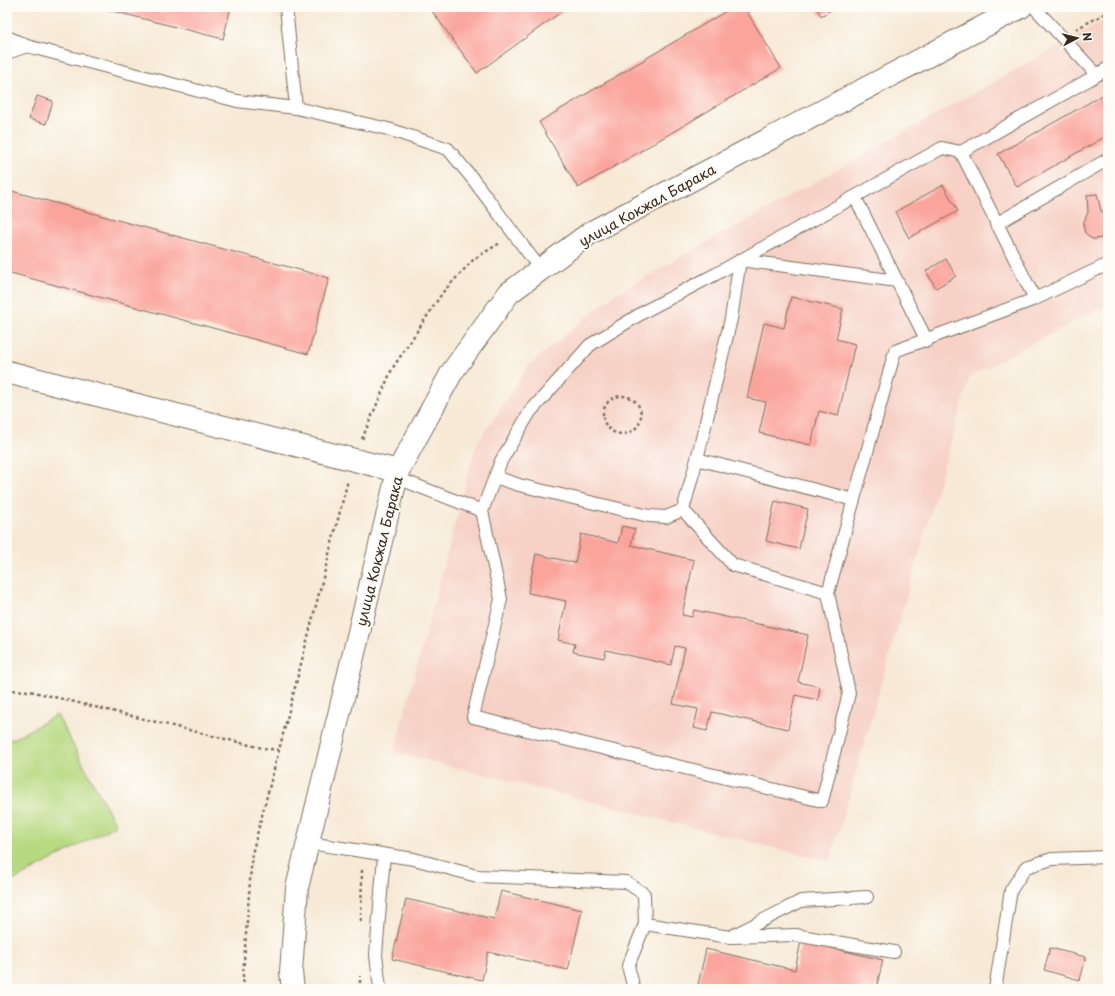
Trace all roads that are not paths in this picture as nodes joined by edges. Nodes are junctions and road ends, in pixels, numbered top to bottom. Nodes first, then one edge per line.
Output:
1 (286, 7) edge
2 (1023, 7) edge
3 (7, 38) edge
4 (27, 46) junction
5 (7, 53) edge
6 (1108, 68) edge
7 (1097, 75) junction
8 (296, 108) junction
9 (961, 152) junction
10 (1107, 163) edge
11 (854, 196) junction
12 (996, 224) junction
13 (740, 260) junction
14 (1108, 264) edge
15 (541, 270) junction
16 (897, 281) junction
17 (1035, 299) junction
18 (927, 340) junction
19 (7, 372) edge
20 (697, 459) junction
21 (397, 474) junction
22 (495, 477) junction
23 (854, 500) junction
24 (683, 510) junction
25 (482, 511) junction
26 (828, 593) junction
27 (309, 843) junction
28 (384, 855) junction
29 (1108, 857) edge
30 (867, 897) dead end
31 (645, 924) junction
32 (730, 937) junction
33 (894, 952) dead end
34 (293, 989) edge
35 (380, 989) edge
36 (634, 989) edge
37 (995, 989) edge

1 - 8 lane
2 - 7 lane
2 - 15 street, улица Кокжал Барака
3 - 4 lane
4 - 5 lane
4 - 8 lane
6 - 7 lane
7 - 9 lane
8 - 15 lane
9 - 11 lane
9 - 12 lane
10 - 12 lane
11 - 13 lane
11 - 16 lane
12 - 17 lane
13 - 16 lane
13 - 20 lane
13 - 22 lane
14 - 17 lane
15 - 21 street, улица Кокжал Барака
16 - 18 lane
17 - 18 lane
18 - 23 lane
19 - 21 street
20 - 23 lane
20 - 24 lane
21 - 25 lane
21 - 27 street, улица Кокжал Барака
22 - 24 lane
22 - 25 lane
23 - 26 lane
24 - 26 lane
25 - 26 lane
27 - 28 lane
27 - 34 street, улица Кокжал Барака
28 - 31 lane
28 - 35 lane
29 - 37 lane
30 - 32 lane
31 - 32 lane
31 - 36 lane
32 - 33 lane

